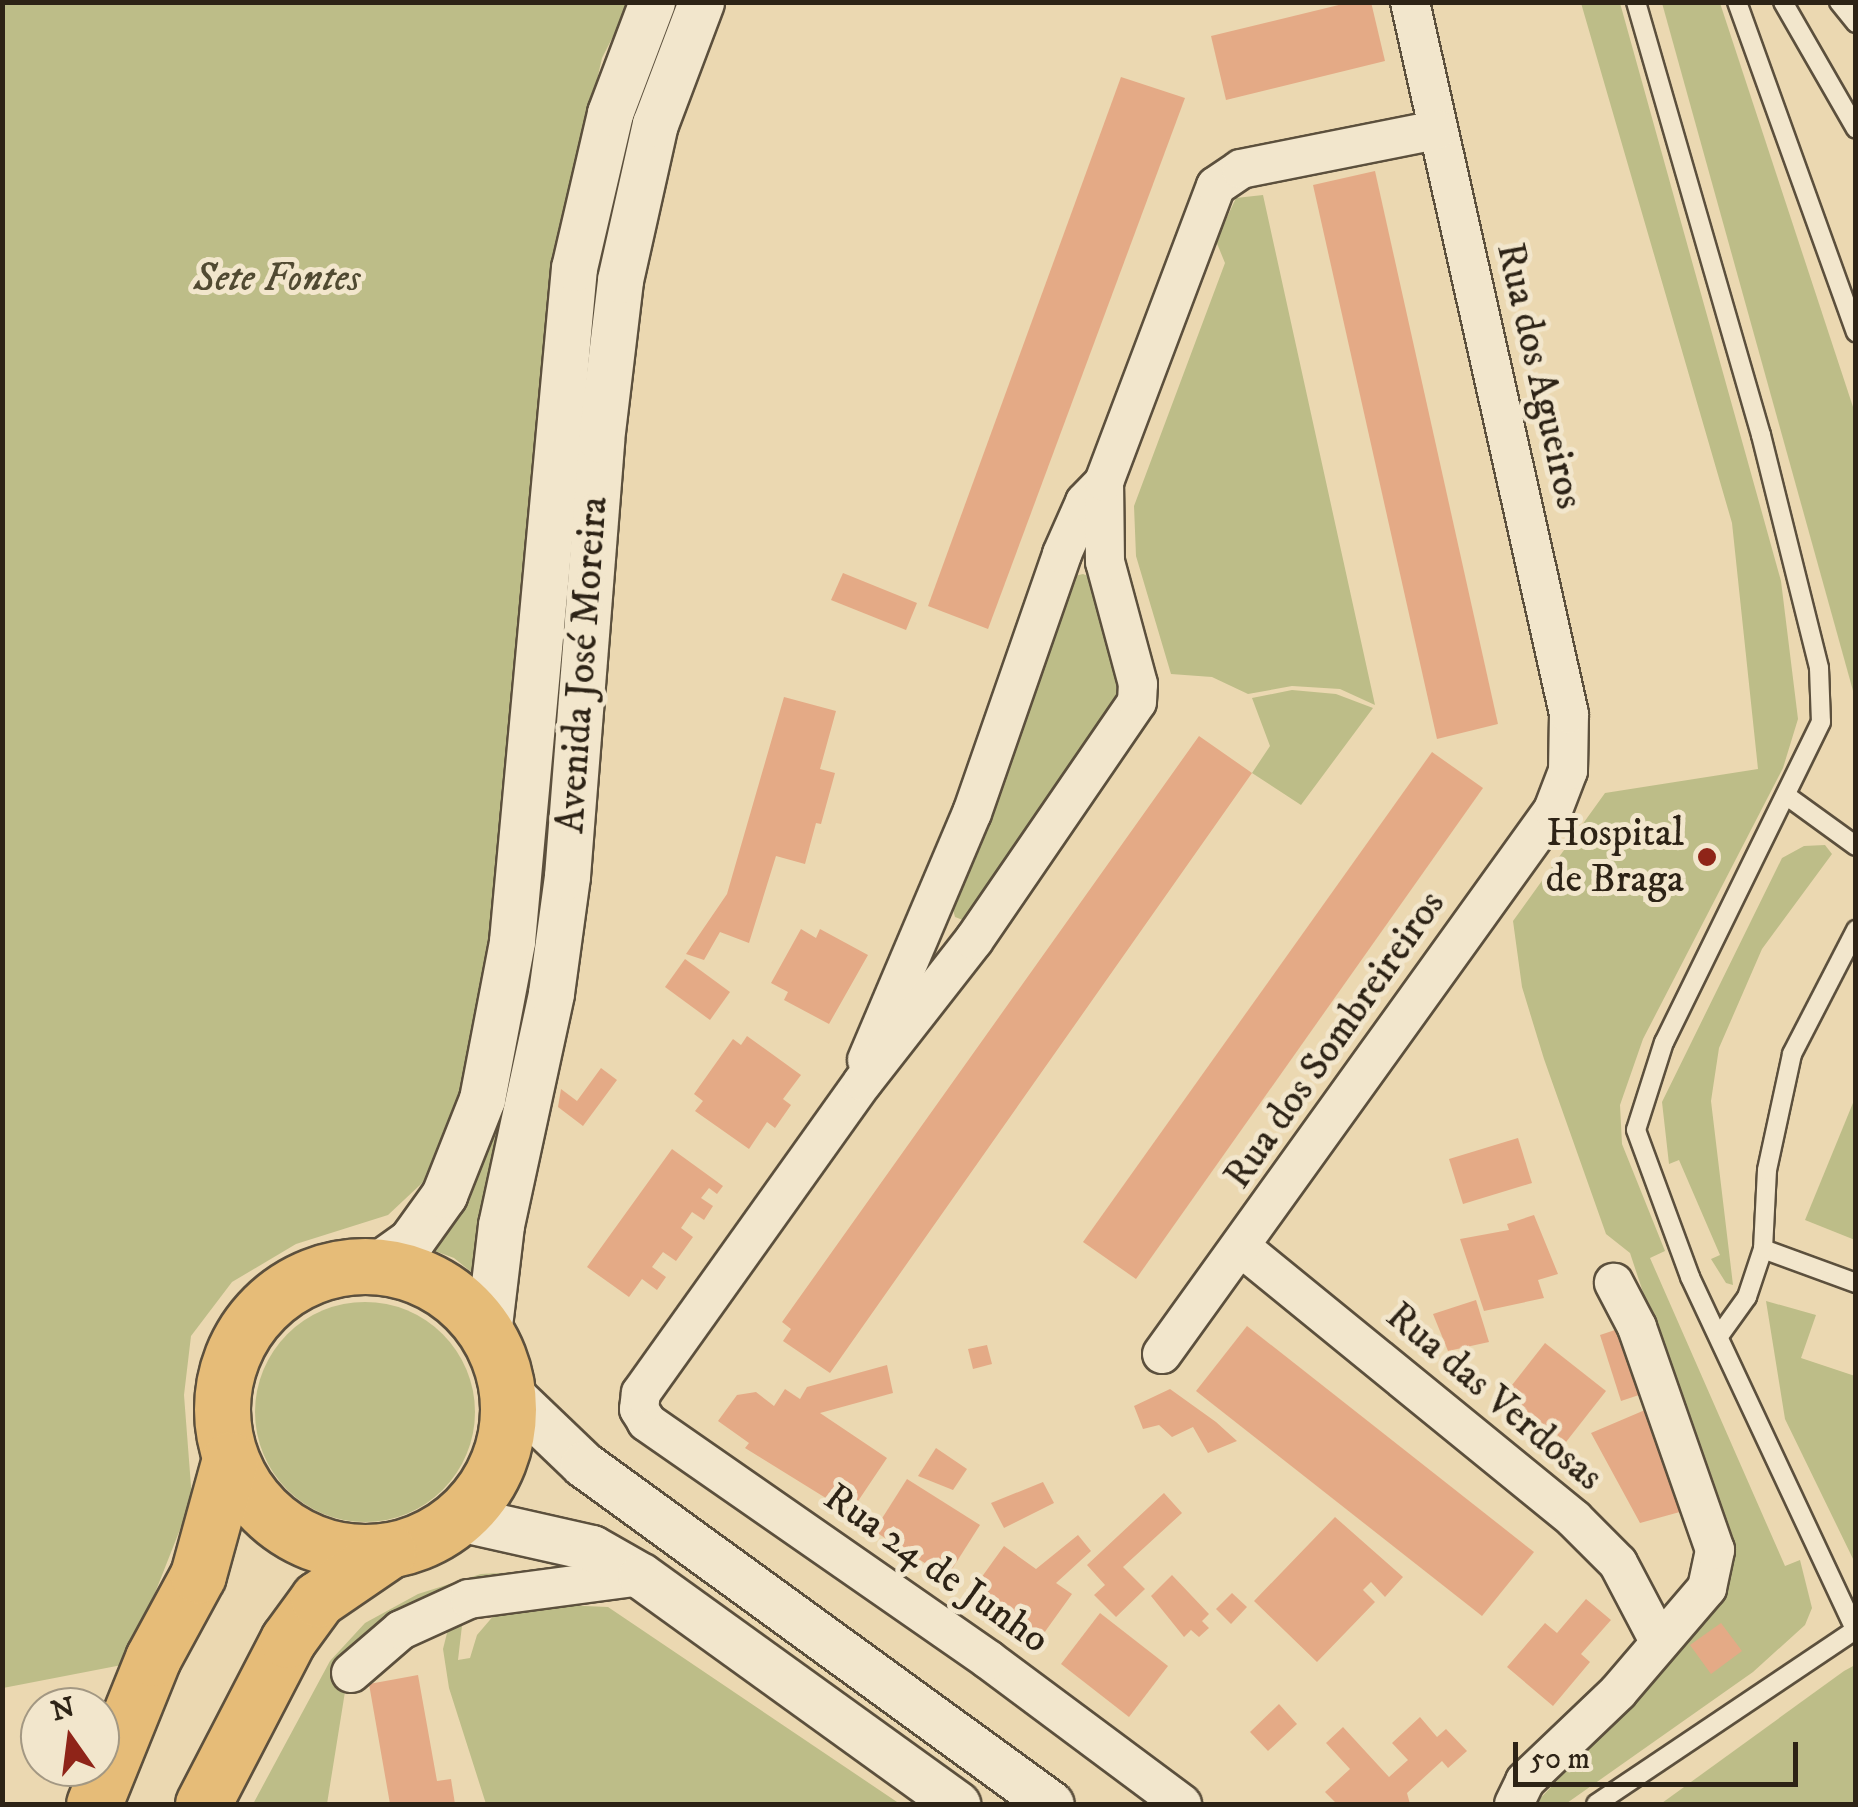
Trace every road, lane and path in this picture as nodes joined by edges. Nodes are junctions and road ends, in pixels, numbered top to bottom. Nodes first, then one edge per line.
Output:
1 (652, 2) edge
2 (701, 2) edge
3 (1410, 2) edge
4 (1636, 2) edge
5 (1737, 2) edge
6 (1783, 2) edge
7 (1839, 2) edge
8 (1856, 23) edge
9 (1856, 129) edge
10 (1437, 130) junction
11 (1856, 332) edge
12 (1104, 482) junction
13 (1062, 554) junction
14 (1105, 562) junction
15 (1568, 771) joint
16 (1787, 796) junction
17 (1856, 846) edge
18 (927, 915) junction
19 (1856, 930) edge
20 (974, 940) junction
21 (863, 1082) junction
22 (1242, 1248) junction
23 (1763, 1249) junction
24 (376, 1266) junction
25 (1614, 1283) dead end
26 (1856, 1283) edge
27 (488, 1334) junction
28 (1718, 1336) junction
29 (1162, 1354) dead end
30 (508, 1394) junction
31 (230, 1460) junction
32 (459, 1518) junction
33 (388, 1551) junction
34 (641, 1576) junction
35 (1855, 1629) edge
36 (1659, 1641) junction
37 (351, 1673) dead end
38 (94, 1804) edge
39 (204, 1804) edge
40 (958, 1804) edge
41 (1050, 1804) edge
42 (1182, 1804) edge
43 (1514, 1804) edge
44 (1596, 1804) edge

1 - 24 street, Avenida José Moreira
2 - 27 street, Avenida José Moreira
3 - 10 street, Rua dos Agueiros
4 - 16 lane
5 - 11 lane
6 - 9 lane
7 - 8 lane
10 - 12 street
10 - 15 street, Rua dos Agueiros
12 - 13 street
12 - 14 street
13 - 14 street
13 - 18 street
14 - 20 street
15 - 22 street, Rua dos Sombreireiros
16 - 17 lane
16 - 28 lane
18 - 20 street
18 - 21 street
19 - 23 lane
20 - 21 street
21 - 42 street, Rua 24 de Junho
22 - 29 street, Rua dos Sombreireiros
22 - 36 street, Rua das Verdosas
23 - 26 lane
23 - 28 lane
24 - 27 highway
24 - 31 highway
25 - 36 street
27 - 30 highway
28 - 35 lane
30 - 32 highway
30 - 41 street
31 - 33 highway
31 - 38 highway
32 - 33 highway
32 - 34 street
33 - 39 highway
34 - 37 street
34 - 40 street
35 - 44 lane
36 - 43 street

